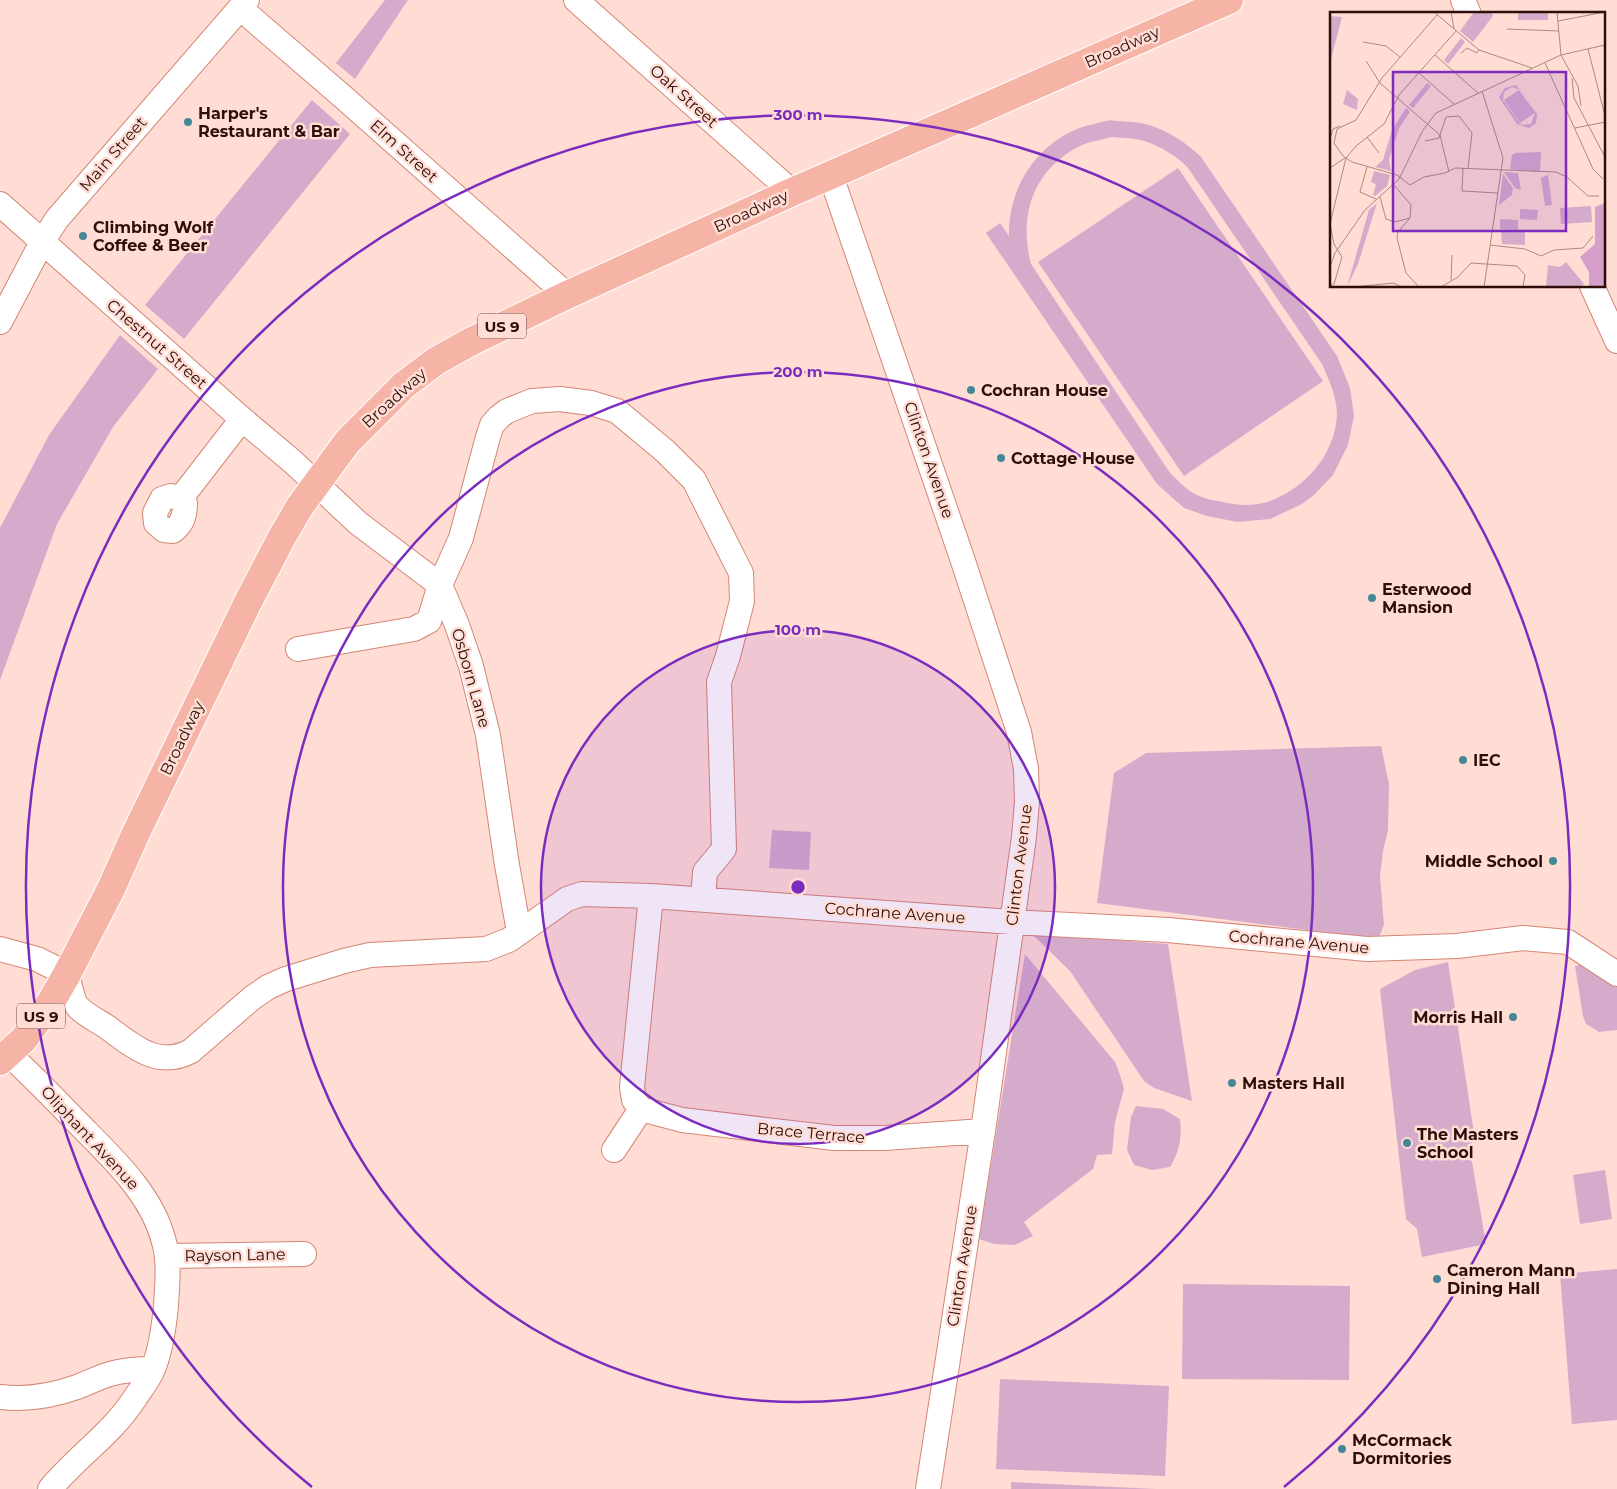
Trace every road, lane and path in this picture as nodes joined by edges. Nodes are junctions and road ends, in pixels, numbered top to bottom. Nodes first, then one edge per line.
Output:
1 (576, 0) edge
2 (1229, 0) edge
3 (1463, 0) edge
4 (243, 4) edge
5 (1468, 12) edge
6 (831, 176) junction
7 (792, 192) junction
8 (0, 204) edge
9 (42, 242) junction
10 (1593, 288) edge
11 (567, 295) junction
12 (0, 322) edge
13 (1617, 341) edge
14 (242, 419) junction
15 (316, 483) junction
16 (181, 498) dead end
17 (440, 586) junction
18 (298, 649) dead end
19 (651, 896) junction
20 (703, 900) junction
21 (1012, 922) junction
22 (519, 932) junction
23 (0, 949) edge
24 (67, 974) junction
25 (1617, 974) edge
26 (5, 1057) edge
27 (640, 1109) junction
28 (983, 1131) junction
29 (614, 1150) dead end
30 (304, 1254) dead end
31 (167, 1256) junction
32 (153, 1369) junction
33 (0, 1397) edge
34 (50, 1489) edge
35 (928, 1489) edge

1 - 7 street, Oak Street
2 - 6 main road, Broadway / US 9
3 - 5 street
4 - 9 street, Main Street
4 - 11 street, Elm Street
6 - 7 main road, Broadway / US 9
6 - 21 street, Clinton Avenue
7 - 11 main road, Broadway / US 9
8 - 9 street, Chestnut Street
9 - 12 street, Main Street
9 - 14 street, Chestnut Street
10 - 13 street
11 - 15 main road, Broadway / US 9
14 - 15 street, Chestnut Street
14 - 16 street
15 - 17 street, Osborn Lane
15 - 24 main road, Broadway / US 9
17 - 18 street
17 - 20 street
17 - 22 street, Osborn Lane
19 - 20 street, Cochrane Avenue
19 - 22 street, Cochrane Avenue
19 - 27 street
20 - 21 street, Cochrane Avenue
21 - 25 street, Cochrane Avenue
21 - 28 street, Clinton Avenue
22 - 24 street, Cochrane Avenue
23 - 24 street
24 - 26 main road, Broadway / US 9
26 - 31 street, Oliphant Avenue
27 - 28 street, Brace Terrace
27 - 29 street
28 - 35 street, Clinton Avenue
30 - 31 street, Rayson Lane
31 - 32 street, Oliphant Avenue
32 - 33 street
32 - 34 street, Oliphant Avenue

